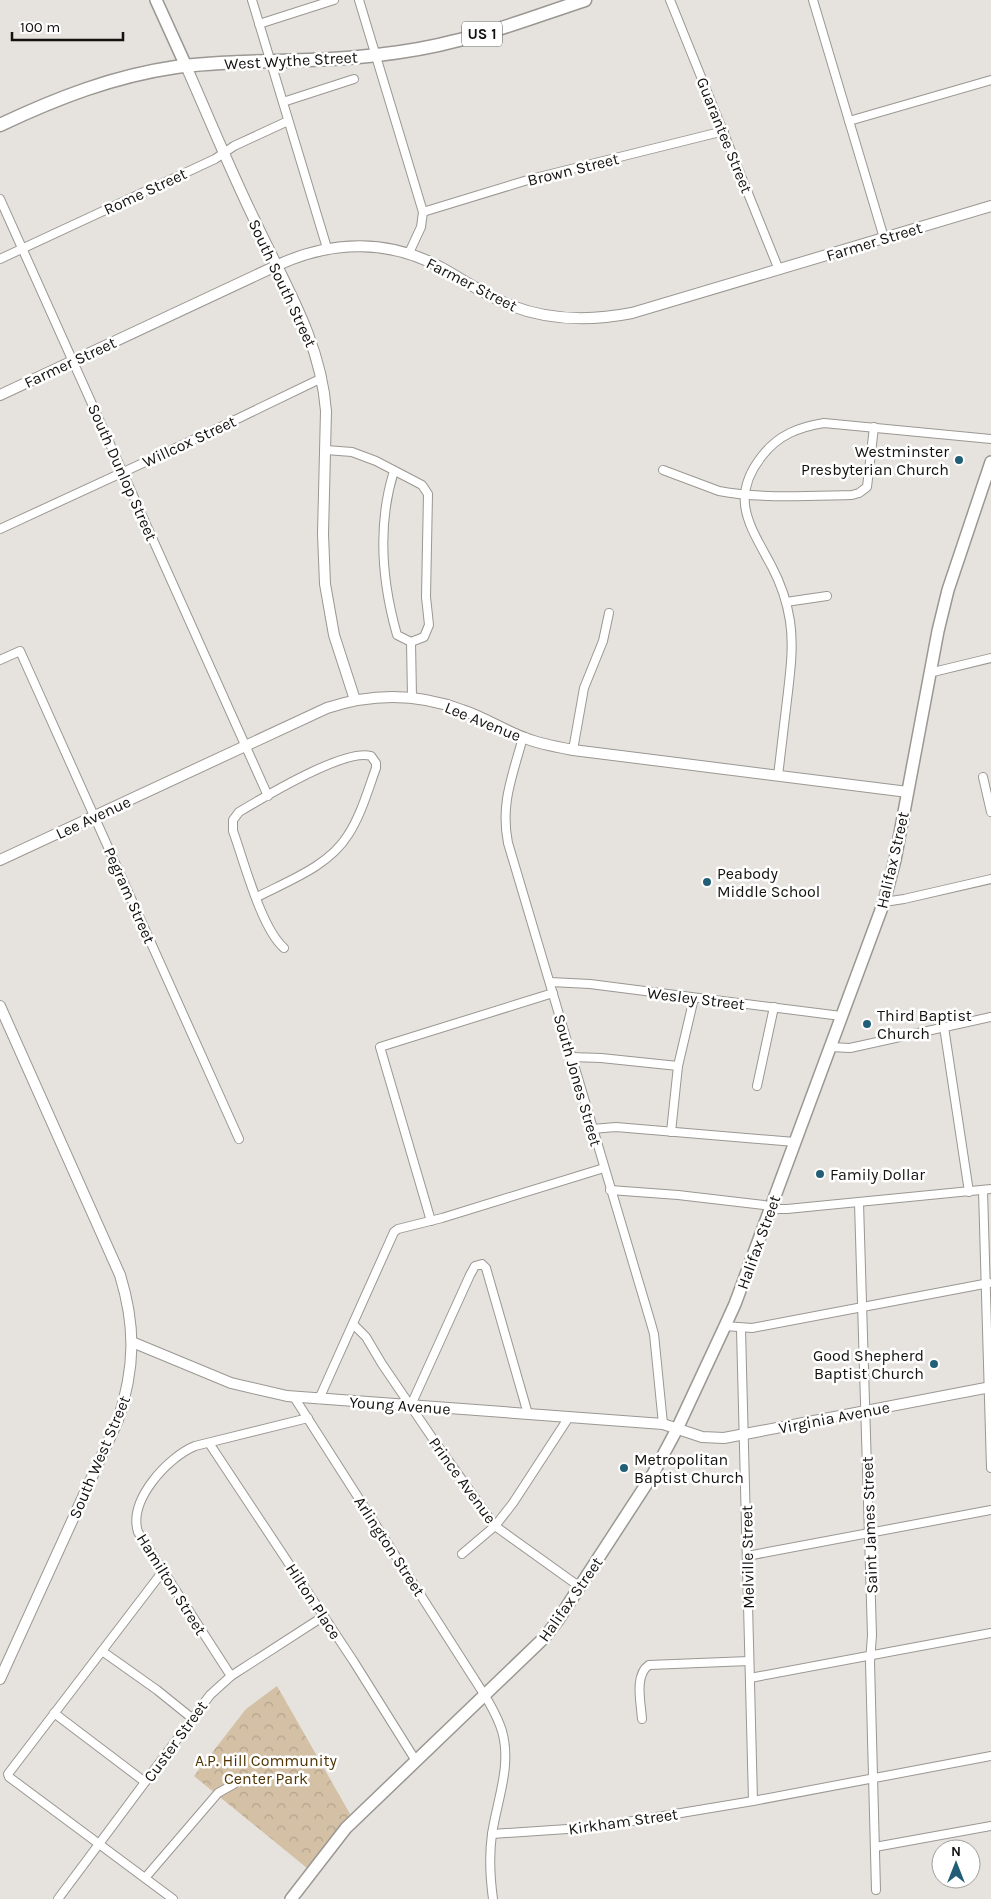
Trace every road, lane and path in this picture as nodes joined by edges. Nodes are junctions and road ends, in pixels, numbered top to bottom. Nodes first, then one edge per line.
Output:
1 (156, 0) edge
2 (252, 0) edge
3 (334, 0) edge
4 (359, 0) edge
5 (585, 0) edge
6 (670, 0) edge
7 (813, 0) edge
8 (259, 24) junction
9 (375, 56) junction
10 (270, 61) junction
11 (186, 66) junction
12 (354, 79) dead end
13 (991, 80) edge
14 (282, 102) junction
15 (288, 121) junction
16 (849, 121) junction
17 (0, 125) edge
18 (724, 131) junction
19 (224, 152) junction
20 (0, 199) edge
21 (991, 206) edge
22 (423, 212) junction
23 (884, 238) junction
24 (327, 248) junction
25 (22, 249) junction
26 (409, 253) junction
27 (0, 259) edge
28 (278, 264) junction
29 (779, 270) junction
30 (73, 361) junction
31 (322, 378) junction
32 (0, 395) edge
33 (874, 427) junction
34 (991, 439) edge
35 (326, 450) junction
36 (991, 462) edge
37 (663, 470) dead end
38 (394, 471) junction
39 (123, 473) junction
40 (746, 494) junction
41 (0, 529) edge
42 (827, 596) dead end
43 (786, 602) junction
44 (609, 613) dead end
45 (411, 642) junction
46 (991, 658) edge
47 (0, 660) edge
48 (929, 673) junction
49 (412, 697) junction
50 (355, 700) junction
51 (523, 738) junction
52 (246, 745) junction
53 (573, 750) junction
54 (778, 776) junction
55 (983, 777) dead end
56 (908, 792) junction
57 (268, 796) junction
58 (989, 796) edge
59 (991, 812) edge
60 (94, 816) junction
61 (0, 860) edge
62 (991, 879) edge
63 (257, 896) junction
64 (884, 902) junction
65 (284, 948) dead end
66 (550, 982) junction
67 (553, 993) junction
68 (694, 998) junction
69 (0, 1006) edge
70 (774, 1007) junction
71 (841, 1016) junction
72 (991, 1017) edge
73 (944, 1027) junction
74 (830, 1048) junction
75 (571, 1057) junction
76 (678, 1066) junction
77 (757, 1086) dead end
78 (592, 1129) junction
79 (671, 1132) junction
80 (239, 1139) dead end
81 (795, 1142) junction
82 (604, 1168) junction
83 (610, 1190) junction
84 (987, 1190) edge
85 (968, 1192) junction
86 (859, 1203) junction
87 (771, 1207) junction
88 (431, 1221) junction
89 (988, 1283) edge
90 (862, 1307) junction
91 (353, 1324) junction
92 (726, 1326) junction
93 (741, 1329) junction
94 (132, 1342) junction
95 (990, 1388) edge
96 (294, 1397) junction
97 (319, 1399) junction
98 (411, 1405) junction
99 (865, 1411) junction
100 (528, 1414) junction
101 (569, 1417) junction
102 (308, 1418) junction
103 (664, 1424) junction
104 (677, 1429) junction
105 (744, 1434) junction
106 (209, 1443) junction
107 (991, 1468) edge
108 (991, 1510) edge
109 (495, 1526) junction
110 (869, 1533) junction
111 (462, 1554) dead end
112 (747, 1556) junction
113 (163, 1571) junction
114 (580, 1587) junction
115 (324, 1616) junction
116 (991, 1633) edge
117 (102, 1651) junction
118 (871, 1656) junction
119 (749, 1661) junction
120 (231, 1676) junction
121 (750, 1678) junction
122 (0, 1679) edge
123 (485, 1696) junction
124 (54, 1713) junction
125 (193, 1719) junction
126 (642, 1719) dead end
127 (991, 1756) edge
128 (416, 1761) junction
129 (873, 1778) junction
130 (146, 1782) junction
131 (234, 1784) dead end
132 (754, 1801) junction
133 (991, 1826) edge
134 (492, 1834) junction
135 (99, 1843) junction
136 (875, 1847) junction
137 (145, 1878) junction
138 (876, 1890) dead end
139 (58, 1899) edge
140 (173, 1899) edge
141 (291, 1899) edge
142 (493, 1899) edge

1 - 11 main road, South South Street
2 - 8 street
3 - 8 street
4 - 9 street
5 - 9 main road, West Wythe Street / US 1
6 - 18 street, Guarantee Street
7 - 16 street
8 - 10 street
9 - 10 main road, West Wythe Street / US 1
9 - 22 street
10 - 11 main road, West Wythe Street / US 1
10 - 14 street
11 - 17 main road, West Wythe Street / US 1
11 - 19 street, South South Street
12 - 14 street
13 - 16 street
14 - 15 street
15 - 19 street, Rome Street
15 - 24 street
16 - 23 street
18 - 22 street, Brown Street
18 - 29 street, Guarantee Street
19 - 25 street, Rome Street
19 - 28 street, South South Street
20 - 25 street, South Dunlop Street
21 - 23 street, Farmer Street
22 - 26 street
23 - 29 street, Farmer Street
24 - 26 street, Farmer Street
24 - 28 street, Farmer Street
25 - 27 street, Rome Street
25 - 30 street, South Dunlop Street
26 - 29 street, Farmer Street
28 - 30 street, Farmer Street
28 - 31 street, South South Street
30 - 32 street, Farmer Street
30 - 39 street, South Dunlop Street
31 - 35 street, South South Street
31 - 39 street, Willcox Street
33 - 34 street
33 - 40 street
33 - 40 street
35 - 38 street
35 - 50 street, South South Street
36 - 48 main road, Halifax Street
37 - 40 street
38 - 45 street
38 - 45 street
39 - 41 street, Willcox Street
39 - 52 street, South Dunlop Street
40 - 43 street
42 - 43 street
43 - 54 street
44 - 53 street
45 - 49 street
46 - 48 street
47 - 60 street, Pegram Street
48 - 56 main road, Halifax Street
49 - 50 street, Lee Avenue
49 - 51 street, Lee Avenue
50 - 52 street, Lee Avenue
51 - 53 street, Lee Avenue
51 - 66 street, South Jones Street
52 - 57 street, South Dunlop Street
52 - 60 street, Lee Avenue
53 - 54 street, Lee Avenue
54 - 56 street, Lee Avenue
55 - 58 street
56 - 64 main road, Halifax Street
57 - 63 street
57 - 63 street
58 - 59 street
60 - 61 street, Lee Avenue
60 - 80 street, Pegram Street
62 - 64 street
63 - 65 street
64 - 71 main road, Halifax Street
66 - 67 street, South Jones Street
66 - 68 street, Wesley Street
67 - 75 street, South Jones Street
67 - 88 street
68 - 70 street, Wesley Street
68 - 76 street
69 - 94 street, South West Street
70 - 71 street, Wesley Street
70 - 77 street
71 - 74 main road, Halifax Street
72 - 73 street
73 - 74 street
73 - 85 street
74 - 81 main road, Halifax Street
75 - 76 street
75 - 78 street, South Jones Street
76 - 79 street
78 - 79 street
78 - 82 street, South Jones Street
79 - 81 street
81 - 87 main road, Halifax Street
82 - 83 street, South Jones Street
82 - 88 street
83 - 87 street
83 - 103 street, South Jones Street
84 - 85 street
84 - 89 street
85 - 86 street
86 - 87 street
86 - 90 street, Saint James Street
87 - 92 main road, Halifax Street
88 - 91 street
89 - 90 street
89 - 95 street
90 - 93 street
90 - 99 street, Saint James Street
91 - 97 street
91 - 98 street, Prince Avenue
92 - 93 street
92 - 104 main road, Halifax Street
93 - 105 street, Melville Street
94 - 96 street, Young Avenue
94 - 122 street, South West Street
95 - 99 street, Virginia Avenue
95 - 107 street
96 - 97 street, Young Avenue
96 - 102 street, Arlington Street
97 - 98 street, Young Avenue
98 - 100 street, Young Avenue
98 - 100 street
98 - 109 street, Prince Avenue
99 - 105 street, Virginia Avenue
99 - 110 street, Saint James Street
100 - 101 street, Young Avenue
101 - 103 street, Young Avenue
101 - 109 street
102 - 106 street, Hamilton Street
102 - 123 street, Arlington Street
103 - 104 street, Young Avenue
104 - 105 street, Virginia Avenue
104 - 114 main road, Halifax Street
105 - 112 street, Melville Street
106 - 113 street, Hamilton Street
106 - 115 street, Hilton Place
108 - 110 street
109 - 111 street
109 - 114 street, Prince Avenue
110 - 112 street
110 - 118 street, Saint James Street
112 - 119 street, Melville Street
113 - 117 street
113 - 120 street, Hamilton Street
114 - 123 main road, Halifax Street
115 - 120 street, Custer Street
115 - 128 street, Hilton Place
116 - 118 street
117 - 124 street
117 - 125 street
118 - 121 street
118 - 129 street, Saint James Street
119 - 121 street, Melville Street
119 - 126 street
120 - 125 street, Custer Street
121 - 132 street, Melville Street
123 - 128 main road, Halifax Street
123 - 134 street, Arlington Street
124 - 130 street
124 - 135 street
125 - 130 street, Custer Street
127 - 129 street, Kirkham Street
128 - 141 main road, Halifax Street
129 - 132 street, Kirkham Street
129 - 136 street, Saint James Street
130 - 135 street, Custer Street
131 - 137 street
132 - 134 street, Kirkham Street
133 - 136 street
134 - 142 street, Arlington Street
135 - 137 street
135 - 139 street, Custer Street
136 - 138 street, Saint James Street
137 - 140 street

